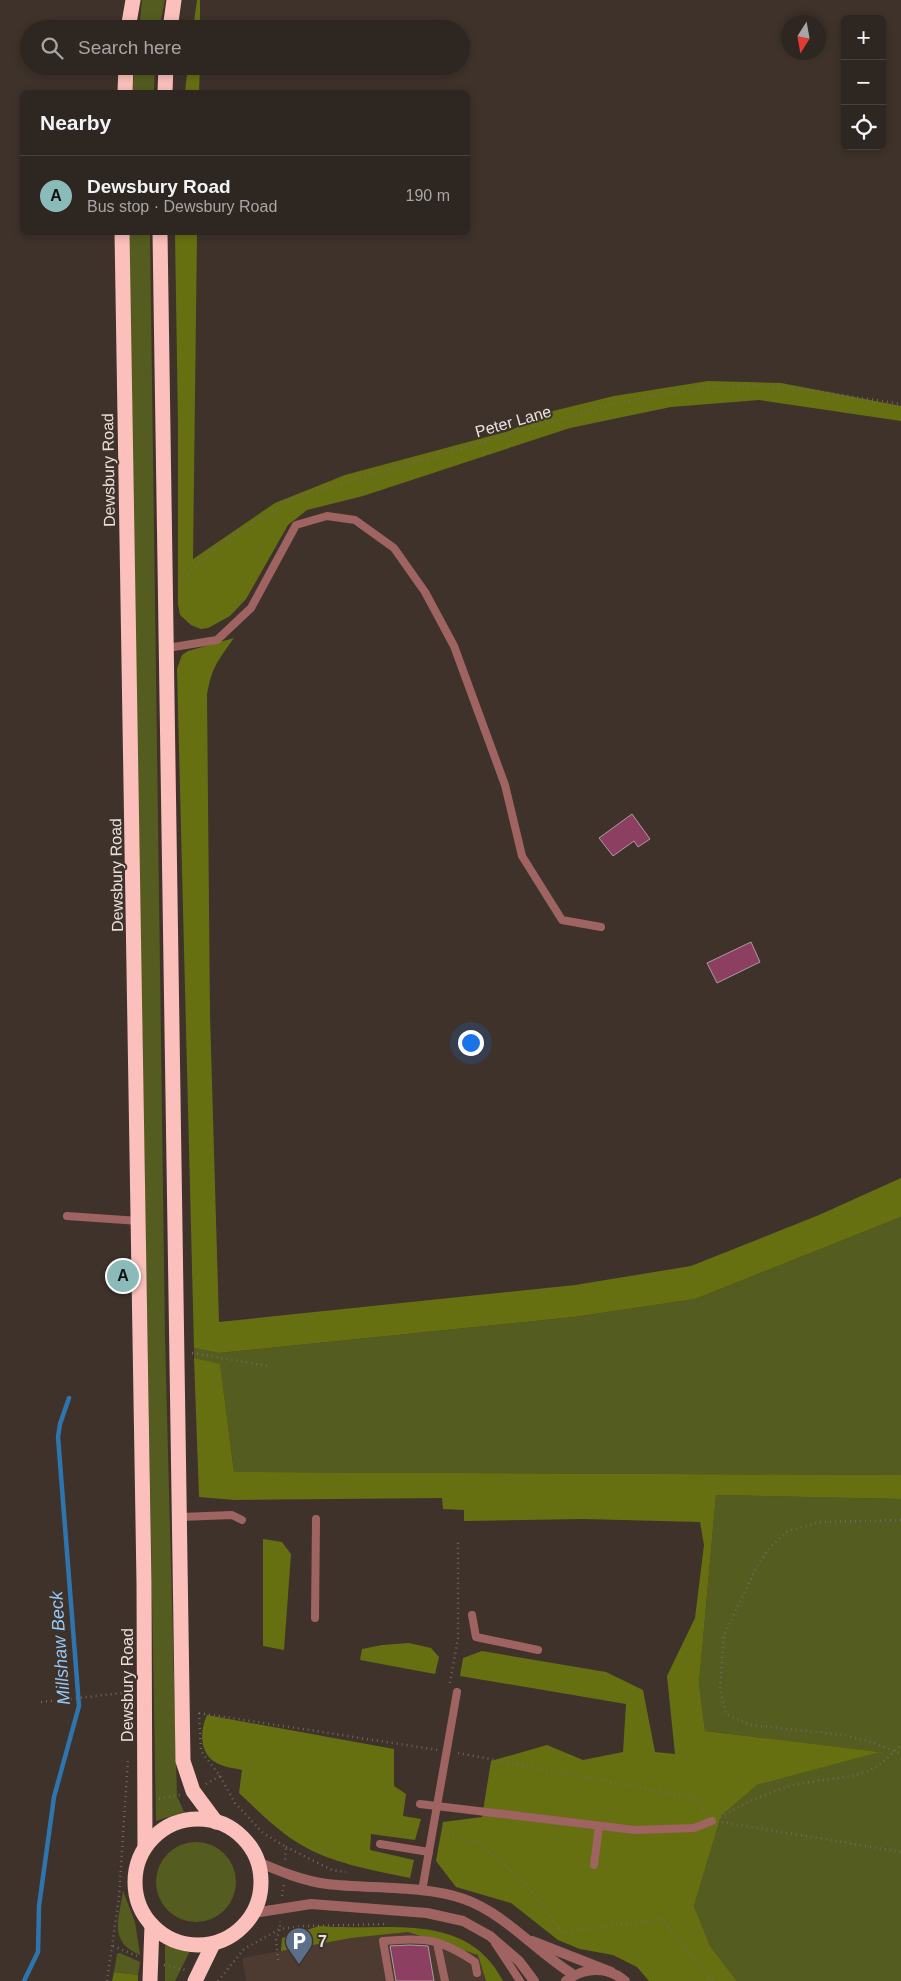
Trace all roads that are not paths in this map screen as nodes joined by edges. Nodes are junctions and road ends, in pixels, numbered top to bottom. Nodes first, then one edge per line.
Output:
1 (133, 0) edge
2 (174, 0) edge
3 (130, 20) edge
4 (171, 20) edge
5 (126, 75) edge
6 (166, 75) edge
7 (125, 90) edge
8 (165, 90) edge
9 (122, 235) edge
10 (160, 235) edge
11 (167, 648) junction
12 (601, 928) dead end
13 (67, 1216) dead end
14 (139, 1221) junction
15 (180, 1517) junction
16 (242, 1520) dead end
17 (316, 1520) dead end
18 (472, 1615) dead end
19 (315, 1618) dead end
20 (538, 1650) dead end
21 (457, 1692) dead end
22 (420, 1804) dead end
23 (437, 1806) junction
24 (712, 1820) road end
25 (216, 1822) junction
26 (599, 1826) junction
27 (380, 1844) dead end
28 (145, 1847) junction
29 (429, 1852) junction
30 (258, 1862) junction
31 (594, 1865) dead end
32 (422, 1891) junction
33 (253, 1913) junction
34 (152, 1925) junction
35 (490, 1936) junction
36 (524, 1938) junction
37 (437, 1943) junction
38 (213, 1944) junction
39 (611, 1972) junction
40 (477, 1973) dead end
41 (570, 1978) edge
42 (150, 1981) edge
43 (195, 1981) edge
44 (390, 1981) edge
45 (445, 1981) edge
46 (520, 1981) edge
47 (534, 1981) edge
48 (625, 1981) edge

1 - 3 highway
2 - 4 highway
5 - 7 highway
6 - 8 highway
9 - 14 highway, Dewsbury Road
10 - 11 highway, Dewsbury Road
11 - 12 lane
11 - 15 highway, Dewsbury Road
13 - 14 lane
14 - 28 highway, Dewsbury Road
15 - 16 lane
15 - 25 highway, Dewsbury Road
17 - 19 lane
18 - 20 lane
21 - 23 lane
22 - 23 lane
23 - 26 lane
23 - 29 lane
24 - 26 lane
25 - 28 highway, Dewsbury Road
25 - 30 highway, Dewsbury Road
26 - 31 lane
27 - 29 lane
28 - 34 highway, Dewsbury Road
29 - 32 lane
30 - 32 street
30 - 33 highway, Dewsbury Road
32 - 36 street
33 - 35 street
33 - 38 highway, Dewsbury Road
34 - 38 highway, Dewsbury Road
34 - 42 highway
35 - 46 lane
35 - 47 street
36 - 39 street
36 - 41 street
37 - 40 lane
37 - 44 lane
37 - 45 lane
38 - 43 highway
39 - 41 street
39 - 48 street

